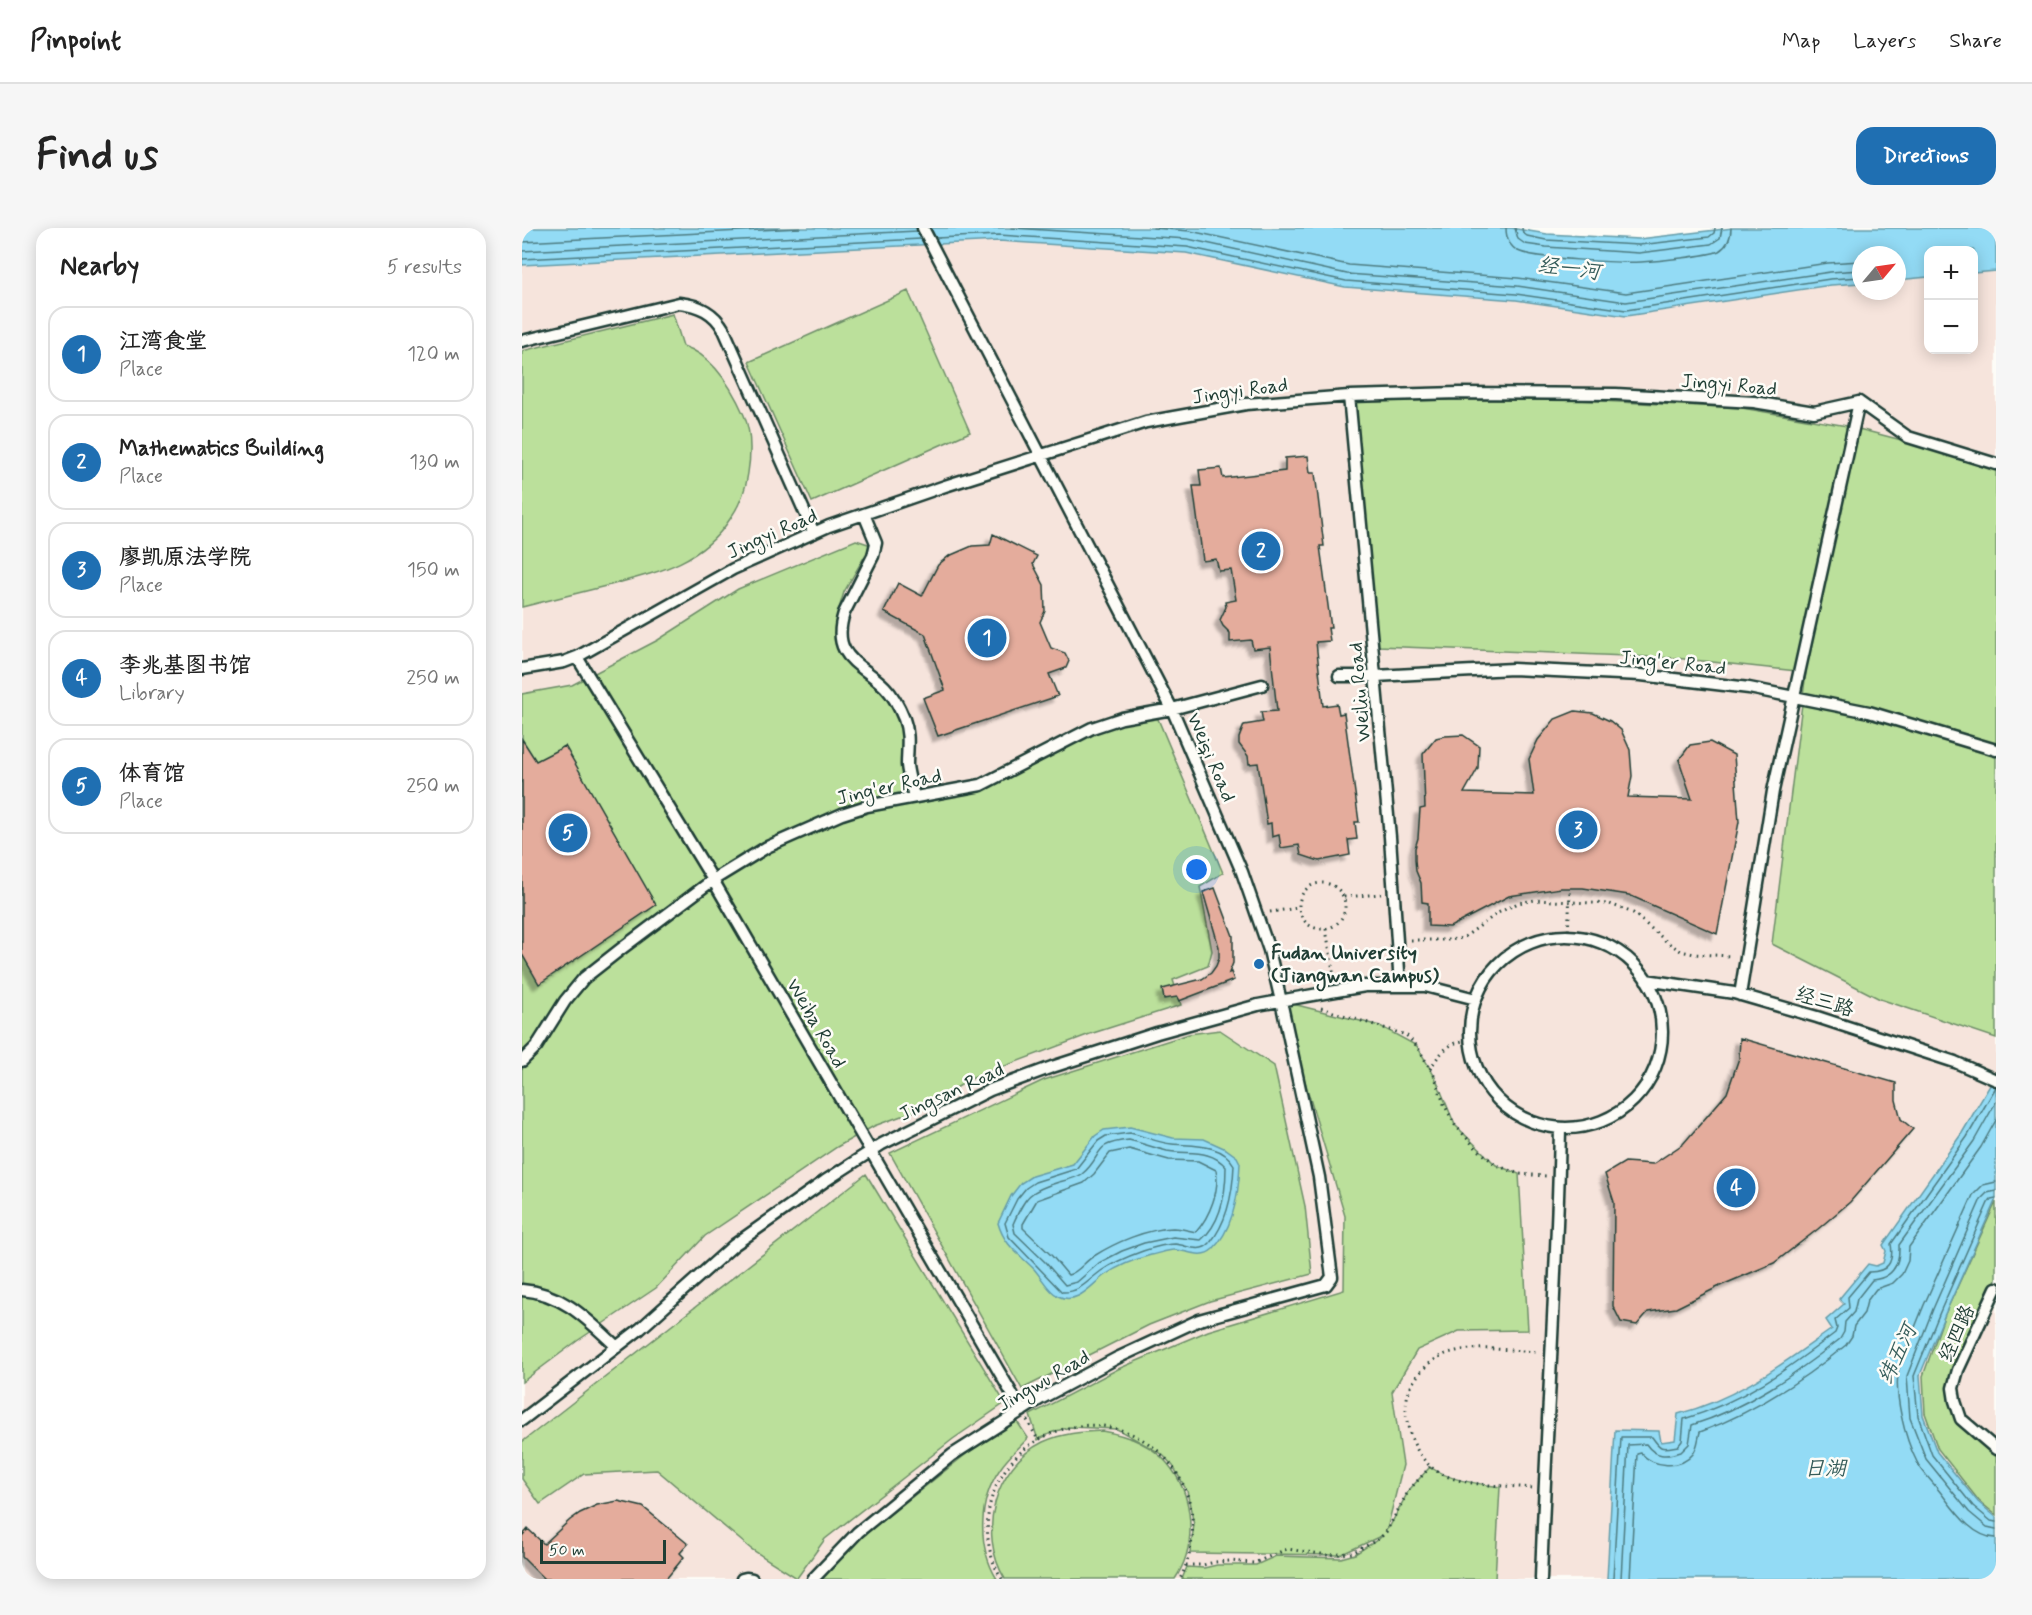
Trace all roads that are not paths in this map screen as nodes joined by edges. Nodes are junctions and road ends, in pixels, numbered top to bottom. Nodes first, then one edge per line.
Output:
1 (923, 228) edge
2 (522, 340) edge
3 (1350, 396) junction
4 (1859, 402) junction
5 (1040, 455) junction
6 (1996, 464) edge
7 (864, 514) junction
8 (814, 533) junction
9 (577, 657) junction
10 (522, 669) edge
11 (1339, 676) dead end
12 (1375, 676) junction
13 (1262, 685) dead end
14 (1793, 696) junction
15 (1172, 709) junction
16 (1996, 750) edge
17 (914, 797) junction
18 (713, 880) junction
19 (1646, 980) junction
20 (1400, 986) junction
21 (1740, 995) junction
22 (1476, 999) junction
23 (1286, 1000) junction
24 (522, 1061) edge
25 (1992, 1078) edge
26 (1560, 1129) junction
27 (871, 1150) junction
28 (1330, 1281) joint
29 (1996, 1288) edge
30 (522, 1290) edge
31 (617, 1347) junction
32 (1022, 1411) junction
33 (522, 1420) edge
34 (1996, 1449) edge
35 (742, 1579) edge
36 (752, 1579) edge
37 (813, 1579) edge
38 (1541, 1579) edge

1 - 5 lane, Weiqi Road
2 - 8 lane
3 - 4 lane, Jingyi Road
3 - 5 lane, Jingyi Road
3 - 12 lane, Weiliu Road
4 - 6 lane
4 - 14 lane
5 - 7 lane, Jingyi Road
5 - 15 lane, Weiqi Road
7 - 8 lane, Jingyi Road
7 - 17 lane
8 - 9 lane, Jingyi Road
9 - 10 lane, Jingyi Road
9 - 18 lane, Weiba Road
11 - 12 lane, Jing'er Road
12 - 14 lane, Jing'er Road
12 - 20 lane, Weiliu Road
13 - 15 lane, Jing'er Road
14 - 16 lane, Jing'er Road
14 - 21 lane
15 - 17 lane, Jing'er Road
15 - 23 lane, Weiqi Road
17 - 18 lane, Jing'er Road
18 - 24 lane, Jing'er Road
18 - 27 lane, Weiba Road
19 - 21 lane, 经三路
19 - 22 lane
19 - 26 lane
20 - 22 lane, Jingsan Road
20 - 23 lane, Jingsan Road
21 - 25 lane, 经三路
22 - 26 lane
23 - 27 lane, Jingsan Road
23 - 28 lane, Weiqi Road
26 - 38 lane
27 - 31 lane, Jingsan Road
27 - 32 lane, Weiba Road
28 - 32 lane, Jingwu Road
29 - 34 lane, 经四路
30 - 31 lane
31 - 33 lane, Jingsan Road
32 - 37 lane, Jingwu Road
35 - 36 lane

